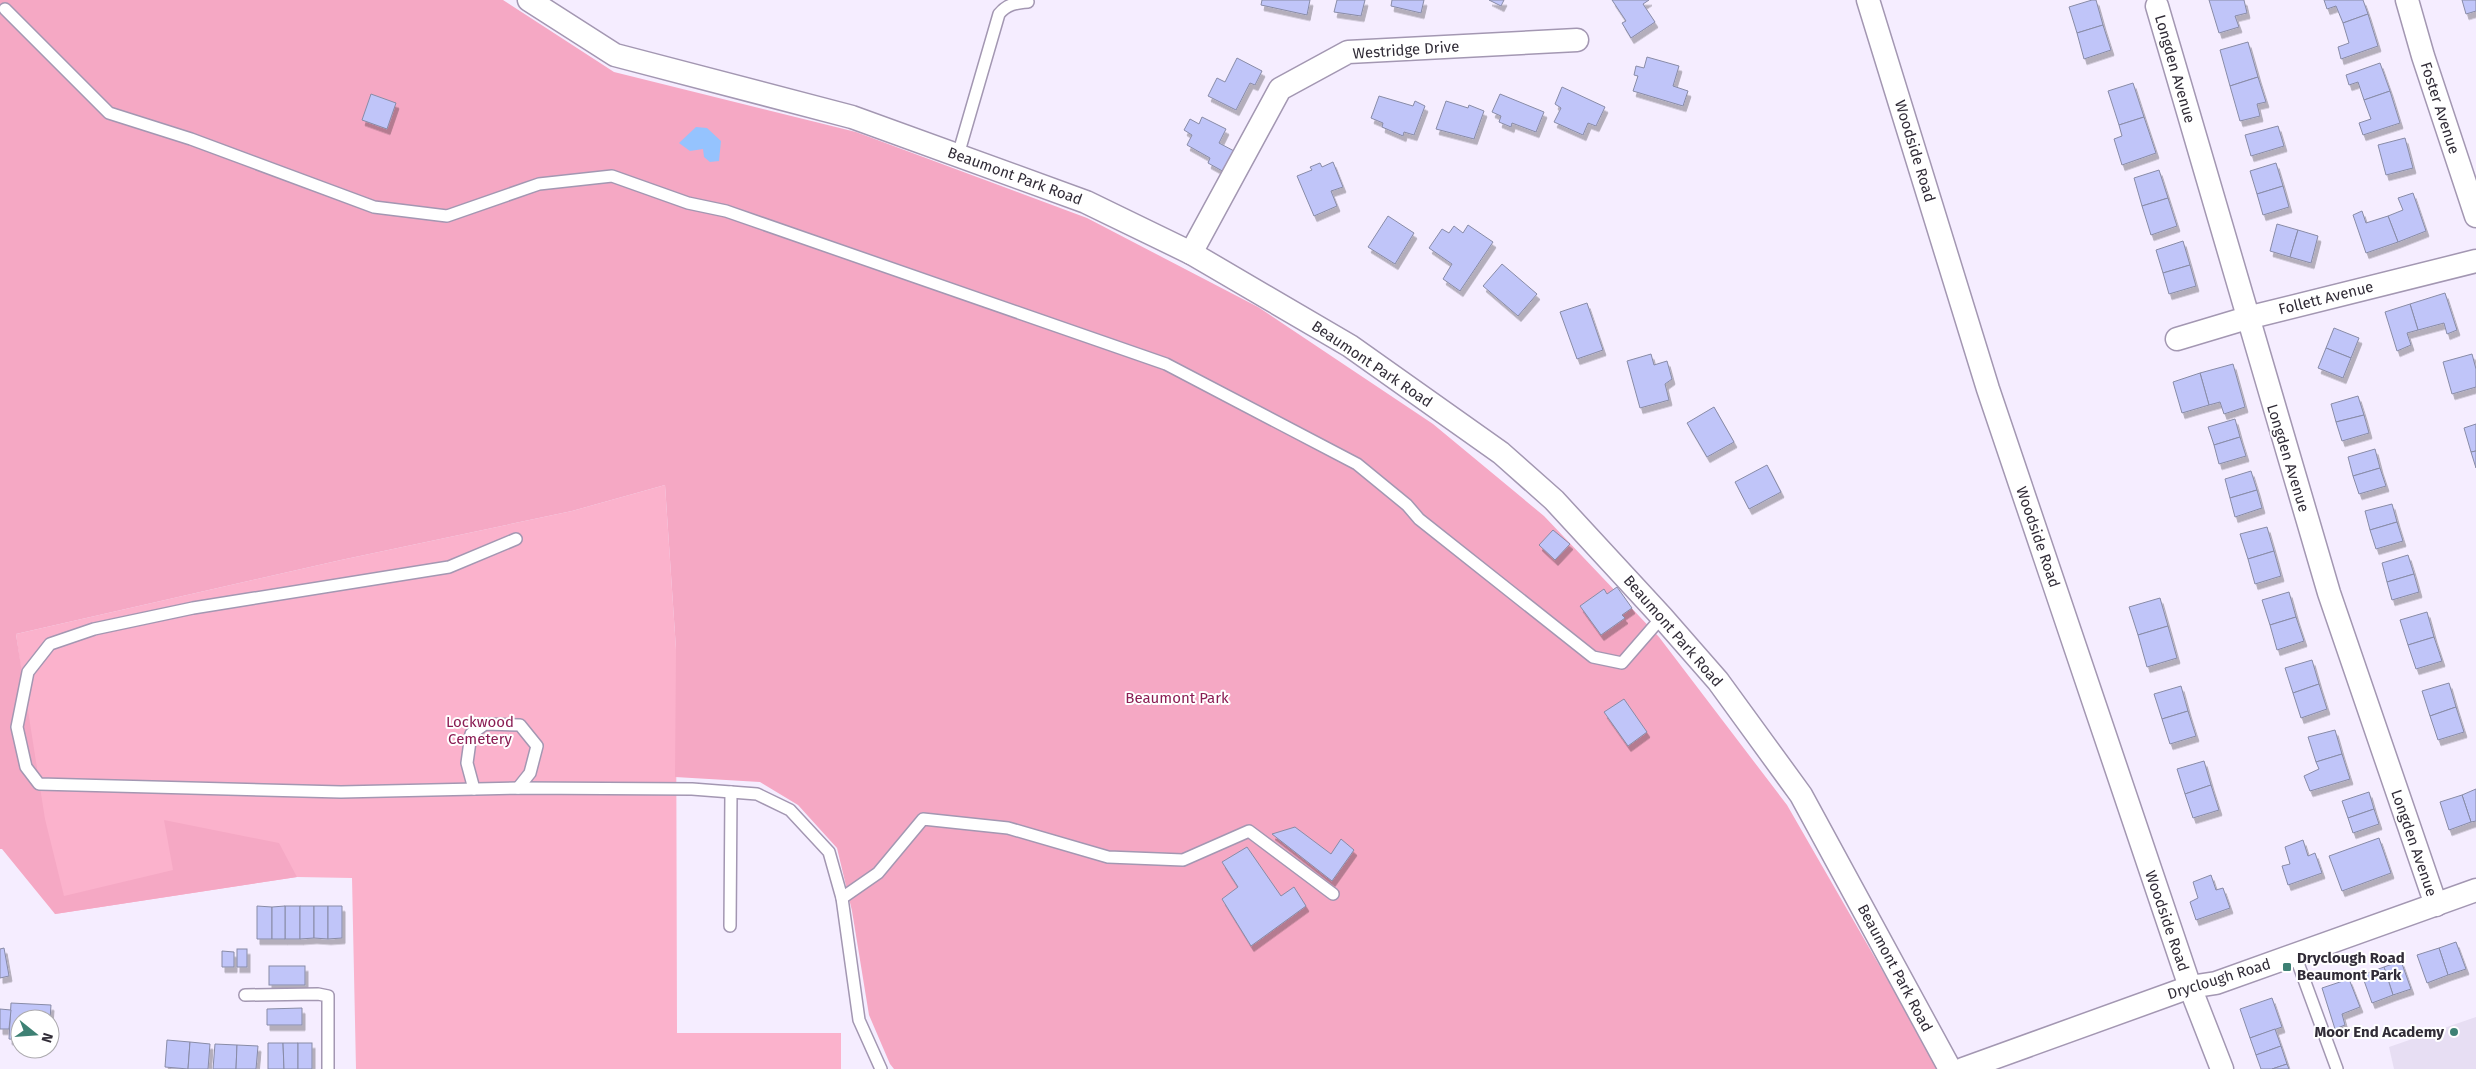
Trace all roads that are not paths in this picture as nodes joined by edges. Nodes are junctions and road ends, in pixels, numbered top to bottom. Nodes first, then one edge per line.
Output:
1 (530, 0) edge
2 (1868, 0) edge
3 (2407, 0) edge
4 (1028, 2) dead end
5 (2157, 6) dead end
6 (5, 9) dead end
7 (1577, 40) dead end
8 (958, 155) junction
9 (2476, 216) edge
10 (1191, 253) junction
11 (2476, 261) edge
12 (2247, 318) junction
13 (2177, 339) dead end
14 (516, 539) dead end
15 (1662, 616) junction
16 (518, 788) junction
17 (474, 789) junction
18 (732, 792) junction
19 (2476, 890) edge
20 (1334, 894) dead end
21 (842, 898) junction
22 (2436, 905) junction
23 (730, 926) dead end
24 (2295, 955) junction
25 (2190, 987) junction
26 (245, 995) dead end
27 (328, 1069) edge
28 (881, 1069) edge
29 (1950, 1069) edge
30 (1963, 1069) edge
31 (2222, 1069) edge
32 (2337, 1069) edge

1 - 8 street, Beaumont Park Road
2 - 25 street, Woodside Road
3 - 9 street, Foster Avenue
4 - 8 lane
5 - 12 street, Longden Avenue
6 - 15 lane
7 - 10 street, Westridge Drive
8 - 10 street, Beaumont Park Road
10 - 15 street, Beaumont Park Road
11 - 12 street, Follett Avenue
12 - 13 street, Follett Avenue
12 - 22 street, Longden Avenue
14 - 17 lane
15 - 29 street, Beaumont Park Road
16 - 17 lane
16 - 17 lane
16 - 18 lane
18 - 21 lane
18 - 23 lane
19 - 22 street, Dryclough Road
20 - 21 lane
21 - 28 lane
22 - 24 street, Dryclough Road
24 - 25 street, Dryclough Road
24 - 32 lane
25 - 30 street, Dryclough Road
25 - 31 street, Woodside Road
26 - 27 lane

